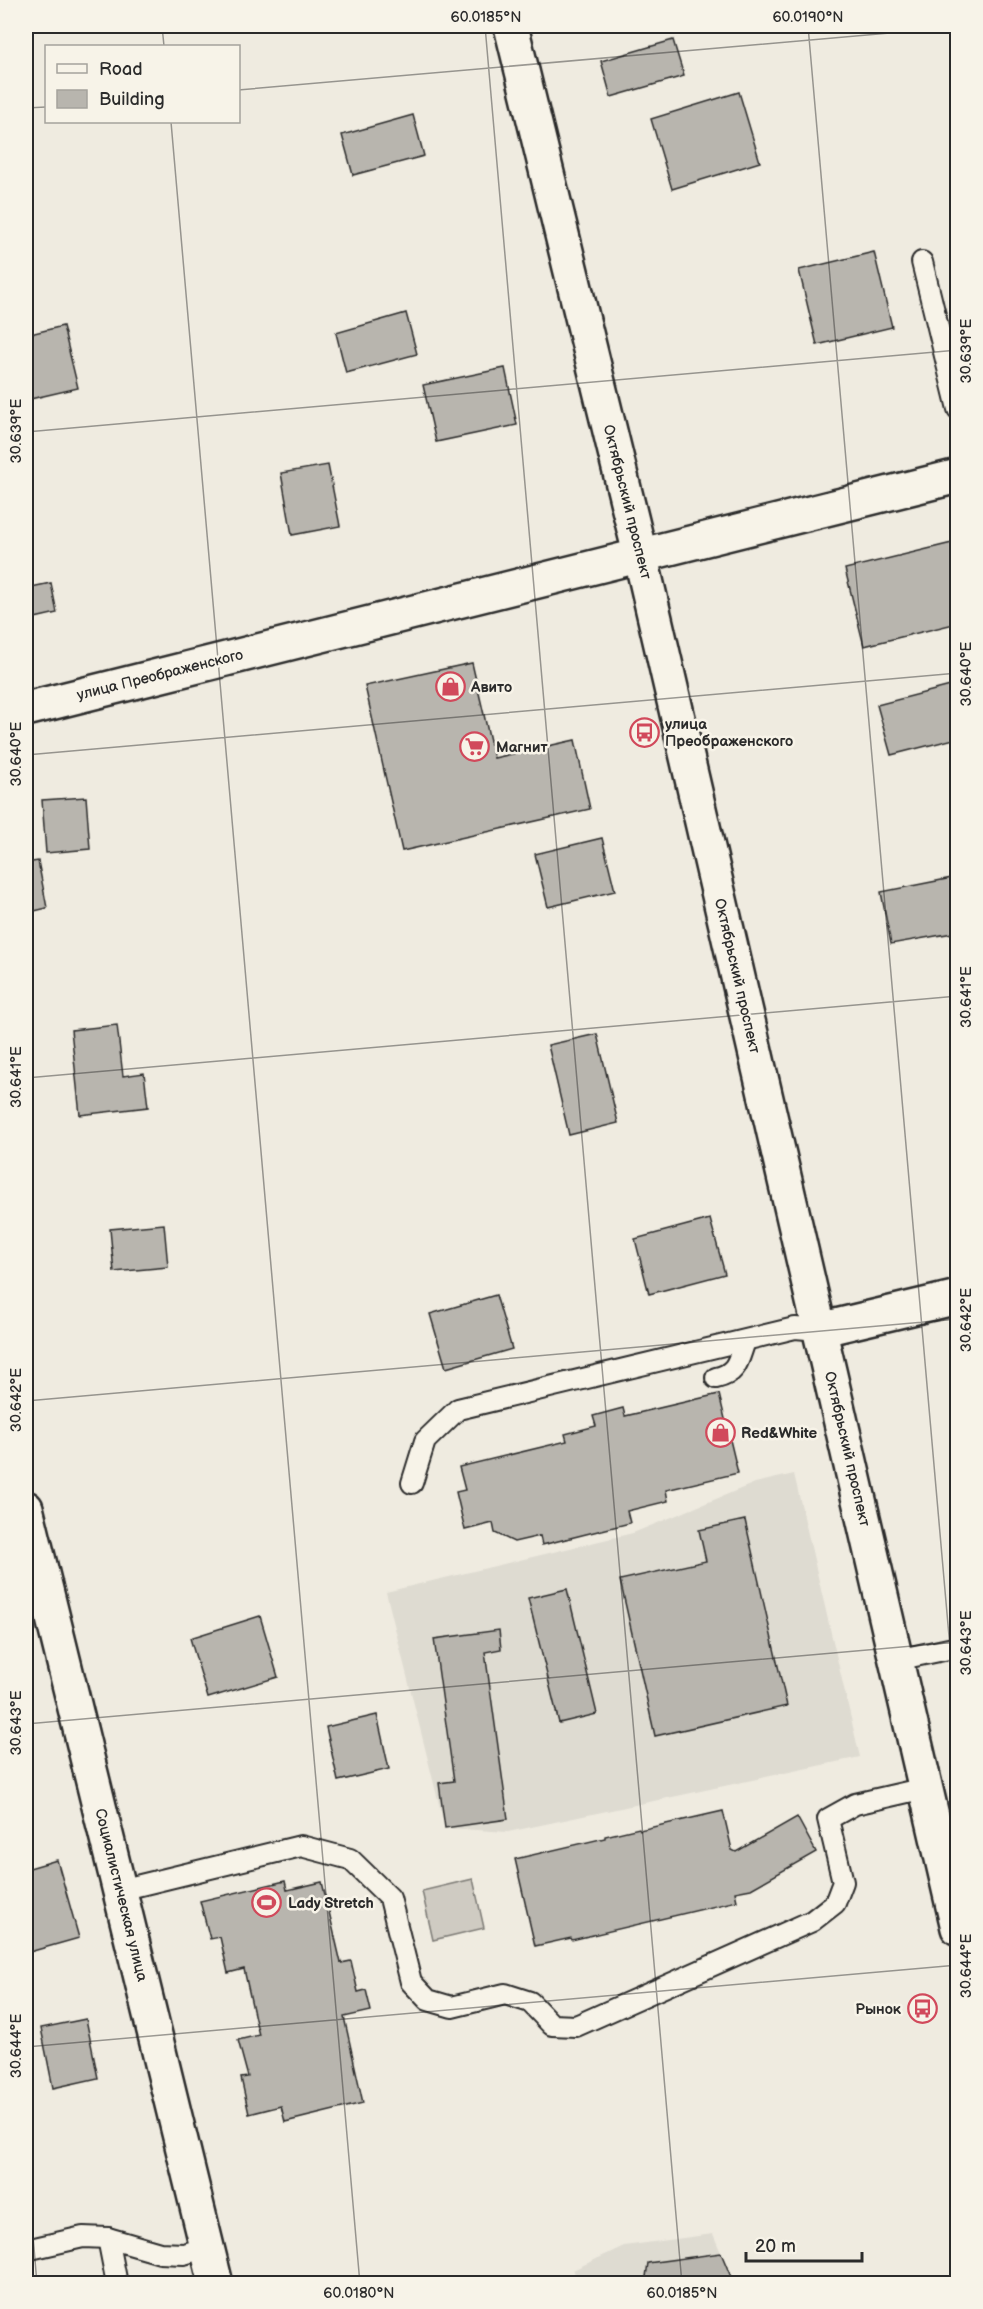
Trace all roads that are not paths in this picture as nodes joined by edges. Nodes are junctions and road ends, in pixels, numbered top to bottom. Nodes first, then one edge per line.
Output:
1 (511, 26) edge
2 (922, 262) dead end
3 (957, 409) edge
4 (957, 476) edge
5 (640, 554) junction
6 (26, 709) edge
7 (957, 1297) edge
8 (819, 1330) junction
9 (744, 1341) junction
10 (716, 1378) dead end
11 (412, 1483) dead end
12 (26, 1508) edge
13 (957, 1647) edge
14 (896, 1660) junction
15 (925, 1788) junction
16 (120, 1890) junction
17 (957, 1928) edge
18 (108, 2238) junction
19 (208, 2247) junction
20 (26, 2250) edge
21 (117, 2283) edge
22 (216, 2283) edge

1 - 5 street, Октябрьский проспект
2 - 3 lane
4 - 5 street, улица Преображенского
5 - 6 street, улица Преображенского
5 - 8 street, Октябрьский проспект
7 - 8 street
8 - 9 lane
8 - 14 street, Октябрьский проспект
9 - 10 lane
9 - 11 lane
12 - 16 street, Социалистическая улица
13 - 14 lane
14 - 15 street, Октябрьский проспект
15 - 16 lane
15 - 17 street, Октябрьский проспект
16 - 19 street, Социалистическая улица
18 - 19 lane
18 - 20 lane
18 - 21 lane
19 - 22 street, Социалистическая улица

